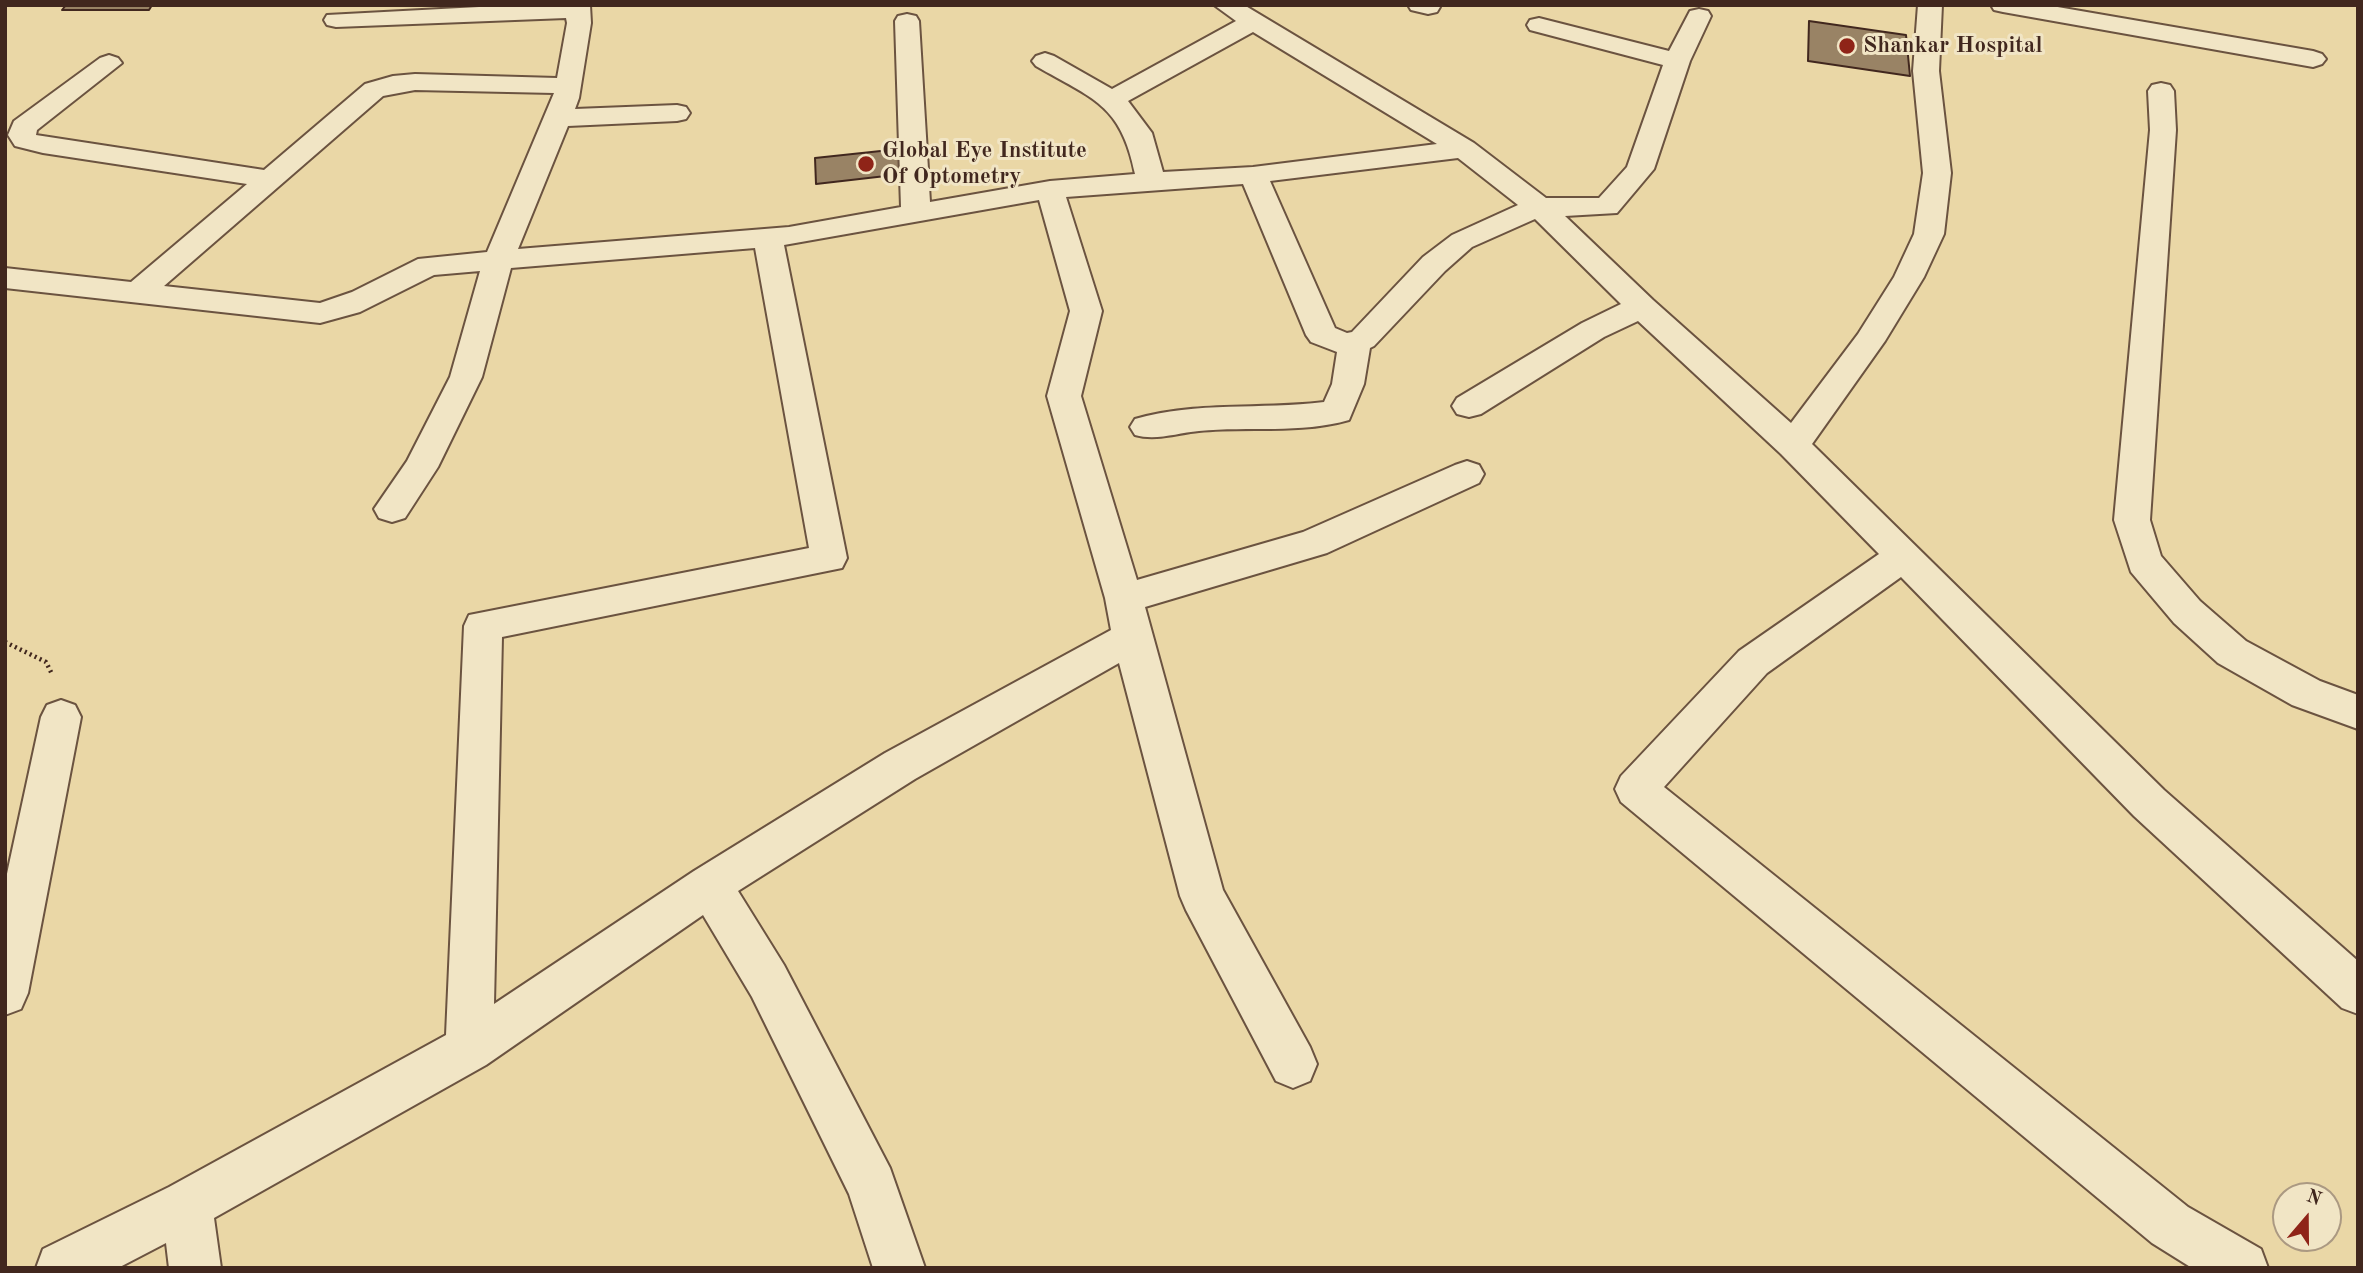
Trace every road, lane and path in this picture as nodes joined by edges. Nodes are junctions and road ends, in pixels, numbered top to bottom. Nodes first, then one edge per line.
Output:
1 (1930, 5) edge
2 (2003, 5) edge
3 (578, 8) edge
4 (1240, 13) edge
5 (1699, 16) dead end
6 (336, 20) dead end
7 (907, 21) dead end
8 (1539, 25) dead end
9 (2312, 59) dead end
10 (1045, 61) dead end
11 (1677, 61) junction
12 (109, 63) dead end
13 (568, 86) junction
14 (2161, 91) dead end
15 (1111, 100) junction
16 (677, 113) dead end
17 (557, 118) junction
18 (1464, 149) junction
19 (1253, 176) junction
20 (268, 180) junction
21 (1151, 181) junction
22 (1050, 190) junction
23 (1539, 207) junction
24 (916, 215) junction
25 (768, 238) junction
26 (498, 262) junction
27 (5, 278) edge
28 (136, 294) junction
29 (1642, 307) junction
30 (1355, 343) junction
31 (1469, 405) dead end
32 (1147, 427) dead end
33 (1793, 446) junction
34 (1467, 474) dead end
35 (392, 509) dead end
36 (1903, 556) junction
37 (1128, 617) junction
38 (2358, 712) edge
39 (61, 717) dead end
40 (710, 886) junction
41 (2358, 992) edge
42 (5, 993) edge
43 (469, 1048) junction
44 (1293, 1064) dead end
45 (187, 1205) junction
46 (62, 1268) edge
47 (195, 1268) edge
48 (899, 1268) edge
49 (2242, 1268) edge

1 - 33 street
2 - 9 street
3 - 6 street
3 - 13 street
4 - 15 street
4 - 18 street
5 - 11 street
7 - 24 street
8 - 11 street
10 - 15 street
11 - 23 street
12 - 20 street
13 - 17 street
13 - 20 street
14 - 38 street
15 - 21 street
16 - 17 street
17 - 26 street
18 - 19 street
18 - 23 street
19 - 21 street
19 - 30 street
20 - 28 street
21 - 22 street
22 - 24 street
22 - 37 street
23 - 29 street
23 - 30 street
24 - 25 street
25 - 26 street
25 - 43 street
26 - 28 street
26 - 35 street
27 - 28 street
29 - 31 street
29 - 33 street
30 - 32 street
33 - 36 street
34 - 37 street
36 - 41 street
36 - 49 street
37 - 40 street
37 - 44 street
39 - 42 street
40 - 43 street
40 - 48 street
43 - 45 street
45 - 46 street
45 - 47 street

